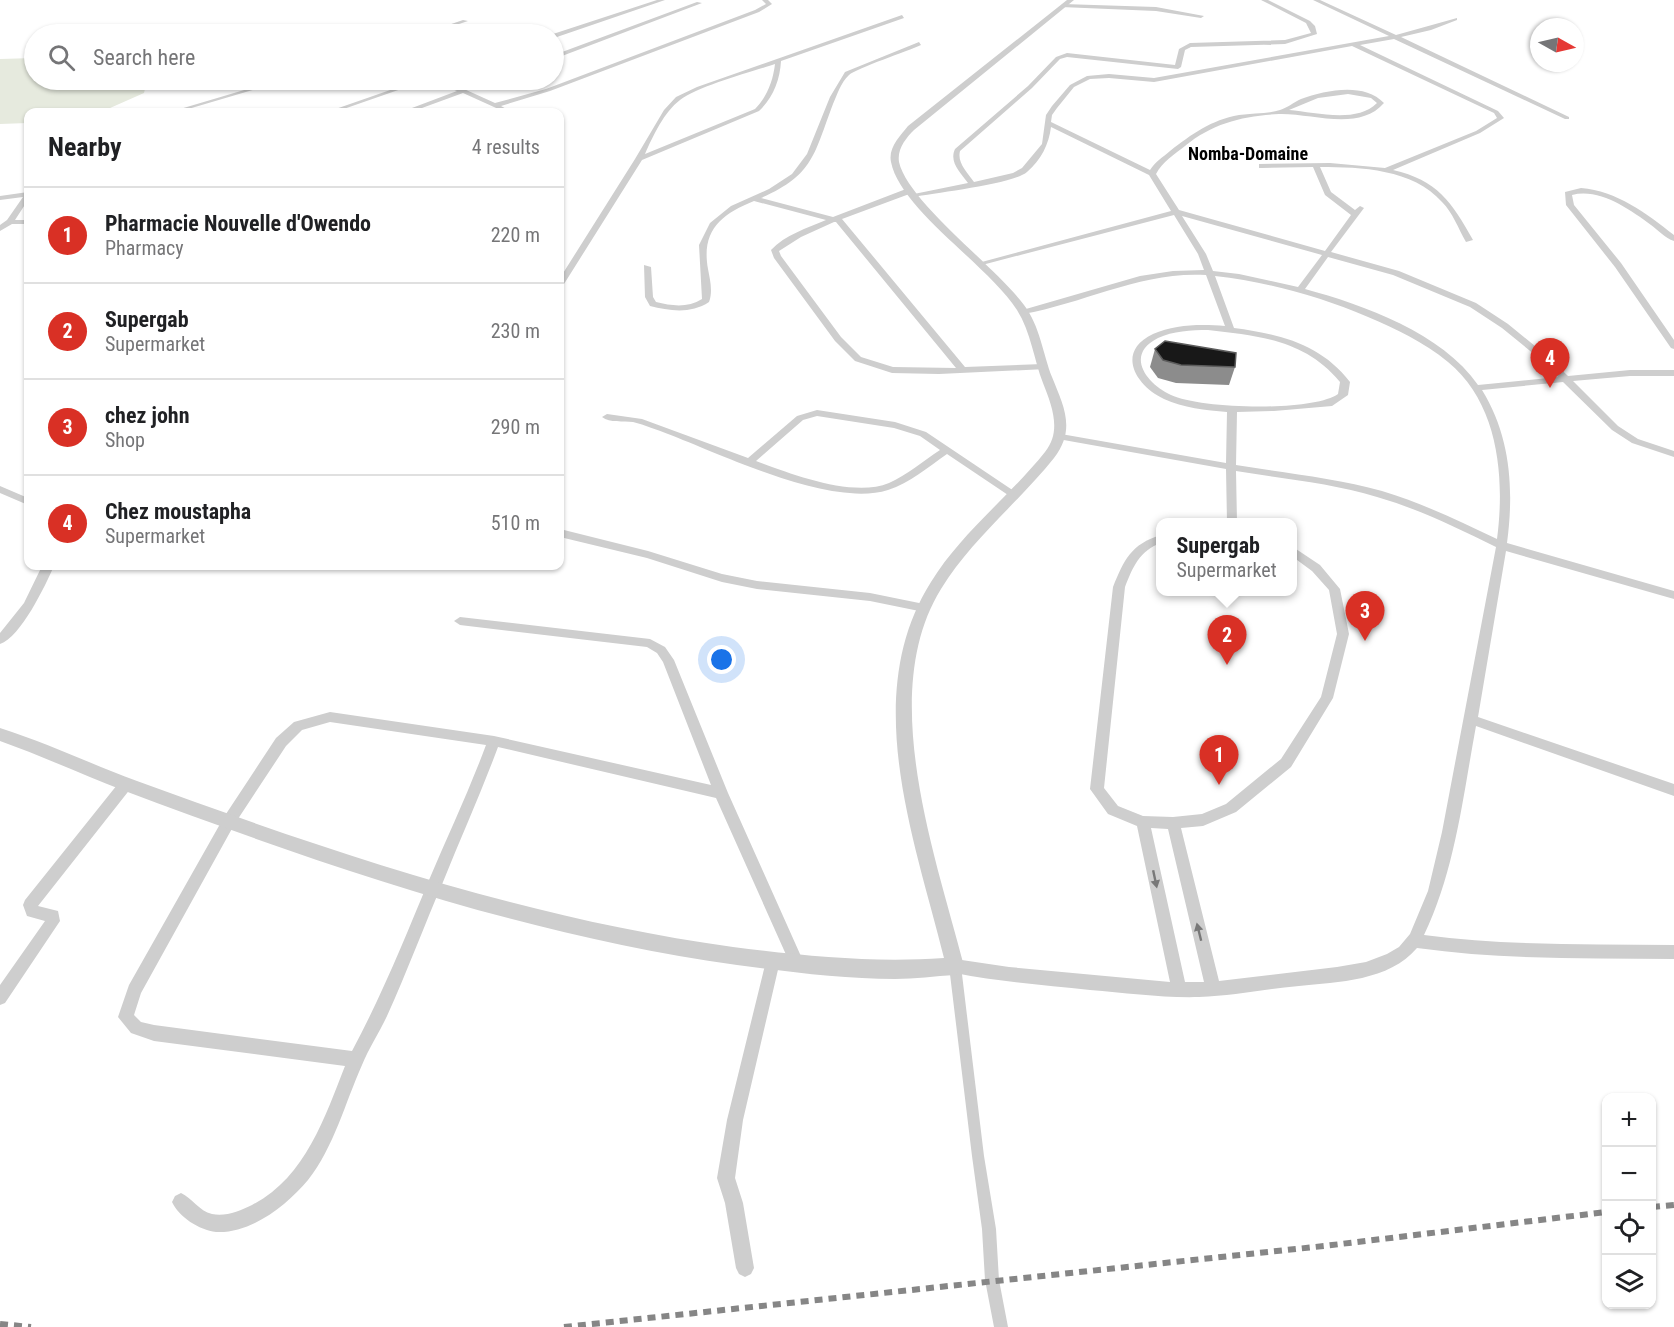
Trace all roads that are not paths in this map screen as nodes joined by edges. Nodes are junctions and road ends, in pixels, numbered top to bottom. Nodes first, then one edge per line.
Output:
1 (662, 0) edge
2 (765, 0) edge
3 (1165, 0) edge
4 (1264, 0) edge
5 (1316, 0) edge
6 (699, 3) dead end
7 (1067, 3) edge
8 (1156, 9) junction
9 (1201, 16) dead end
10 (902, 17) dead end
11 (1455, 19) dead end
12 (465, 21) dead end
13 (456, 24) edge
14 (564, 33) edge
15 (1395, 37) junction
16 (919, 44) dead end
17 (1353, 44) junction
18 (564, 53) edge
19 (778, 60) junction
20 (564, 84) edge
21 (249, 90) edge
22 (395, 90) edge
23 (461, 90) joint
24 (548, 90) edge
25 (496, 105) junction
26 (187, 108) edge
27 (342, 108) edge
28 (416, 108) edge
29 (502, 108) edge
30 (1282, 112) junction
31 (1567, 118) dead end
32 (1048, 123) junction
33 (639, 159) junction
34 (1262, 166) dead end
35 (1316, 166) junction
36 (1388, 170) junction
37 (1152, 174) junction
38 (973, 185) junction
39 (911, 193) junction
40 (24, 195) edge
41 (0, 198) edge
42 (753, 198) junction
43 (24, 201) edge
44 (1176, 212) junction
45 (836, 219) junction
46 (10, 222) junction
47 (24, 222) edge
48 (0, 229) edge
49 (1674, 238) edge
50 (1469, 240) dead end
51 (1325, 254) junction
52 (981, 263) junction
53 (647, 267) dead end
54 (1210, 273) junction
55 (564, 278) edge
56 (1299, 291) junction
57 (1023, 310) junction
58 (1231, 330) junction
59 (1674, 346) edge
60 (1043, 367) junction
61 (962, 369) junction
62 (1674, 373) edge
63 (1566, 380) junction
64 (1476, 388) junction
65 (1232, 409) junction
66 (607, 417) dead end
67 (1060, 437) junction
68 (946, 450) junction
69 (1674, 454) edge
70 (750, 462) junction
71 (1231, 467) junction
72 (0, 489) edge
73 (1015, 495) junction
74 (24, 500) edge
75 (1232, 518) edge
76 (564, 534) edge
77 (1156, 541) edge
78 (1500, 545) junction
79 (1297, 554) edge
80 (46, 570) edge
81 (1674, 595) edge
82 (924, 608) junction
83 (460, 621) dead end
84 (0, 640) edge
85 (1472, 720) junction
86 (0, 734) edge
87 (494, 741) junction
88 (126, 784) junction
89 (1674, 789) edge
90 (721, 793) junction
91 (229, 821) junction
92 (1143, 822) junction
93 (1173, 823) junction
94 (433, 889) junction
95 (1416, 941) junction
96 (1674, 952) edge
97 (773, 961) junction
98 (798, 963) junction
99 (955, 966) junction
100 (1213, 989) junction
101 (1179, 990) junction
102 (0, 998) edge
103 (356, 1059) junction
104 (181, 1202) dead end
105 (745, 1268) dead end
106 (1001, 1327) edge

1 - 14 street
2 - 20 street
3 - 8 street
4 - 38 street
5 - 15 street
6 - 18 street
7 - 8 street
7 - 39 street
8 - 9 street
10 - 19 street
11 - 15 street
12 - 13 street
15 - 17 street
15 - 31 street
16 - 42 street
17 - 32 street
17 - 36 street
19 - 33 street
19 - 33 street
21 - 26 street
22 - 27 street
23 - 25 street
23 - 28 street
24 - 25 street
25 - 29 street
30 - 30 street
30 - 37 street
32 - 37 street
32 - 38 street
33 - 55 street
34 - 35 street
35 - 36 street
35 - 51 street
36 - 50 street
37 - 44 street
38 - 39 street
39 - 45 street
39 - 52 street
40 - 41 street
42 - 45 street
42 - 53 street
43 - 46 street
44 - 51 street
44 - 52 street
44 - 54 street
45 - 61 street
45 - 61 street
46 - 47 street
46 - 48 street
49 - 59 street
51 - 56 street
51 - 63 street
52 - 57 street
54 - 56 street
54 - 57 street
54 - 58 street
56 - 64 street
57 - 60 street
58 - 65 street
58 - 65 street
60 - 61 street
60 - 67 street
62 - 63 street
63 - 64 street
63 - 69 street
64 - 78 street
65 - 71 street
66 - 70 street
67 - 71 street
67 - 73 street
68 - 70 street
68 - 70 street
68 - 73 street
71 - 75 street
71 - 78 street
72 - 74 street
73 - 82 street
76 - 82 street
77 - 92 street
78 - 81 street
78 - 85 street
79 - 93 street
80 - 84 street
82 - 99 street
83 - 90 street
85 - 89 street
85 - 95 street
86 - 88 street
87 - 90 street
87 - 91 street
87 - 94 street
88 - 91 street
88 - 102 street
90 - 98 street
91 - 94 street
91 - 103 street
92 - 93 street
92 -> 101 street
100 -> 93 street
94 - 97 street
94 - 103 street
95 - 96 street
95 - 100 street
97 - 98 street
97 - 105 street
98 - 99 street
99 - 101 street
99 - 106 street
100 - 101 street
103 - 104 street

